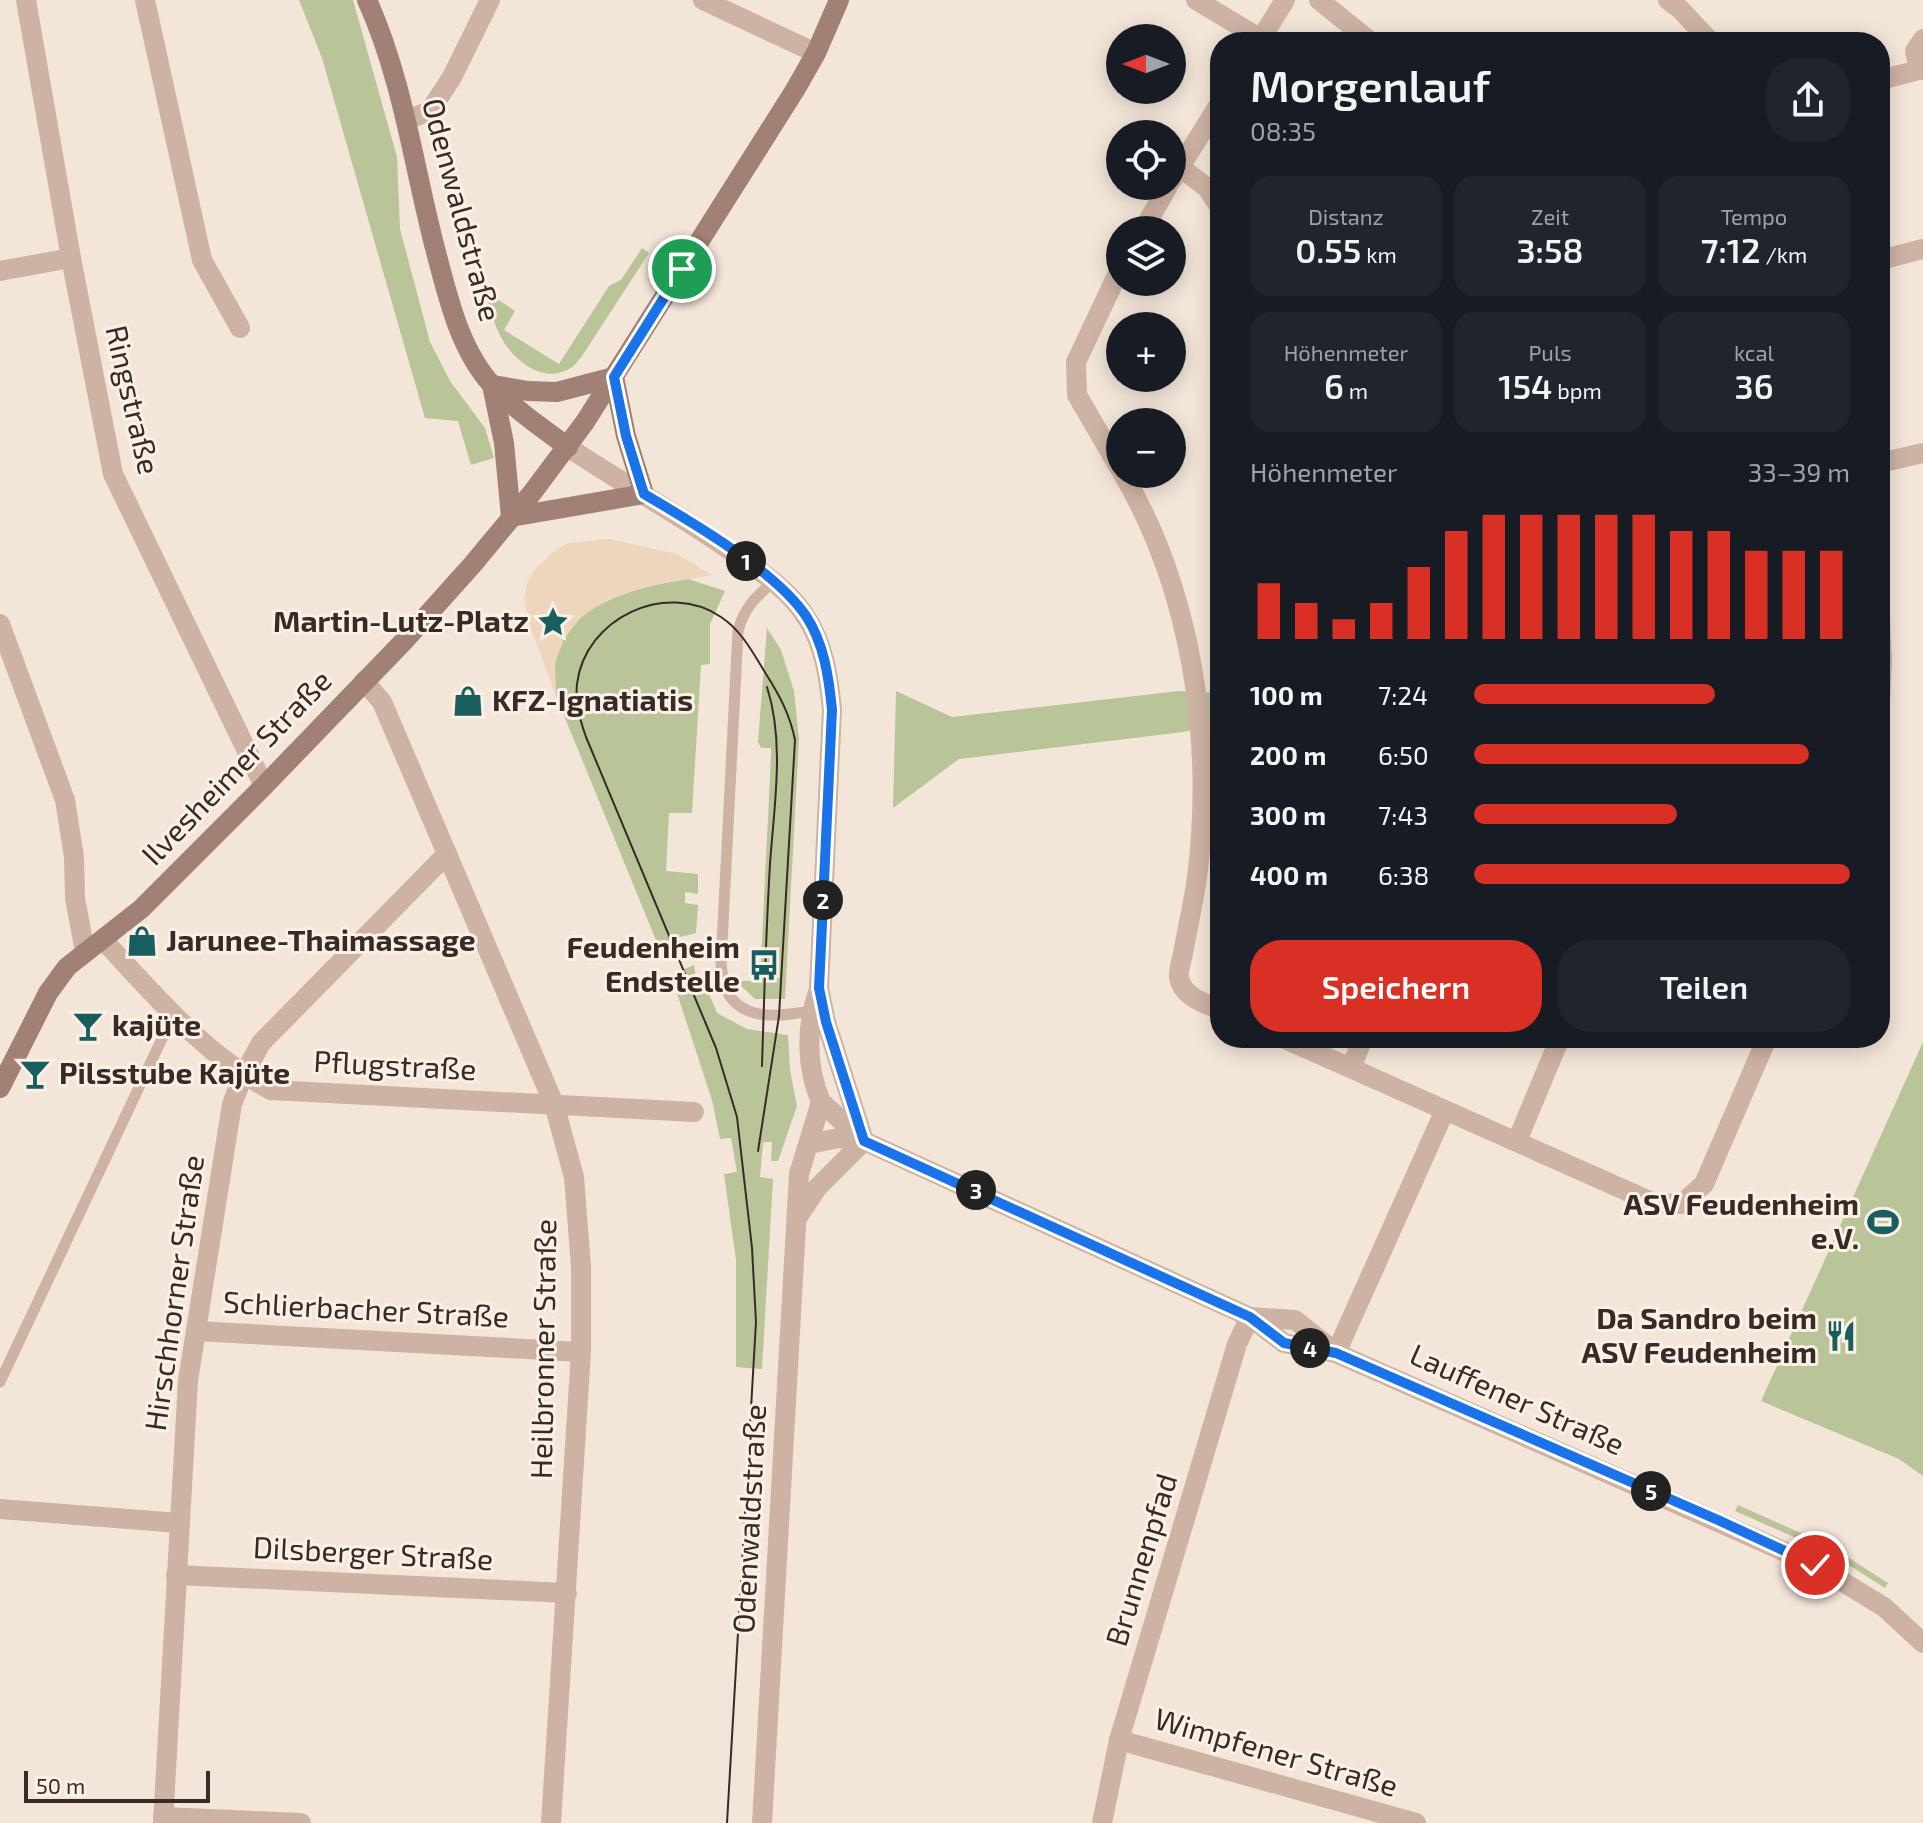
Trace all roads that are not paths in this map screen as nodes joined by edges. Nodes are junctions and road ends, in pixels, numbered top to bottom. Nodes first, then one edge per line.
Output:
1 (26, 0) edge
2 (145, 0) edge
3 (367, 0) edge
4 (490, 0) edge
5 (703, 0) edge
6 (839, 0) edge
7 (1196, 0) edge
8 (1285, 0) edge
9 (1319, 0) edge
10 (1679, 3) edge
11 (1247, 32) edge
12 (1265, 32) edge
13 (1359, 32) edge
14 (1703, 32) edge
15 (1923, 39) edge
16 (816, 53) junction
17 (1921, 69) edge
18 (1890, 77) edge
19 (1210, 119) edge
20 (406, 120) junction
21 (1186, 157) edge
22 (1186, 178) edge
23 (1210, 193) edge
24 (1923, 249) edge
25 (1890, 257) edge
26 (71, 258) junction
27 (0, 271) edge
28 (1107, 296) edge
29 (240, 328) dead end
30 (614, 377) junction
31 (492, 385) junction
32 (1106, 445) edge
33 (568, 447) junction
34 (1923, 453) edge
35 (1890, 461) edge
36 (1131, 488) edge
37 (644, 494) junction
38 (511, 517) junction
39 (774, 581) junction
40 (0, 624) edge
41 (364, 681) junction
42 (264, 786) junction
43 (447, 854) junction
44 (103, 940) junction
45 (85, 952) junction
46 (819, 988) junction
47 (1210, 1005) edge
48 (811, 1011) junction
49 (176, 1016) junction
50 (1306, 1048) edge
51 (1359, 1048) edge
52 (1556, 1048) edge
53 (1763, 1048) edge
54 (1351, 1068) junction
55 (243, 1076) junction
56 (0, 1088) edge
57 (821, 1102) junction
58 (554, 1104) junction
59 (1445, 1110) junction
60 (694, 1112) dead end
61 (864, 1141) junction
62 (1517, 1141) junction
63 (809, 1144) junction
64 (797, 1218) junction
65 (1250, 1317) junction
66 (196, 1331) junction
67 (581, 1352) junction
68 (1336, 1353) junction
69 (0, 1382) edge
70 (0, 1509) edge
71 (179, 1523) junction
72 (176, 1575) junction
73 (567, 1593) junction
74 (1923, 1643) edge
75 (1119, 1740) junction
76 (163, 1820) edge
77 (301, 1823) edge
78 (551, 1823) edge
79 (762, 1823) edge
80 (1102, 1823) edge
81 (1416, 1823) edge

1 - 26 street, Ringstraße
2 - 29 street
3 - 20 street, Odenwaldstraße
4 - 20 street
5 - 16 street
6 - 16 street, Ilvesheimer Straße
7 - 11 street
8 - 12 street
9 - 13 street
10 - 14 street
15 - 17 street
16 - 30 street, Ilvesheimer Straße
17 - 18 street
19 - 21 street
20 - 31 street, Odenwaldstraße
22 - 23 street
24 - 25 street
26 - 27 street
26 - 42 street, Ringstraße
28 - 32 street
30 - 31 street
30 - 33 street, Ilvesheimer Straße
30 - 37 street
31 - 33 street, Odenwaldstraße
31 - 38 street
33 - 37 street, Odenwaldstraße
33 - 38 street, Ilvesheimer Straße
34 - 35 street
36 - 47 street
37 - 38 street
37 - 39 street, Odenwaldstraße
38 - 41 street, Ilvesheimer Straße
39 - 46 street, Odenwaldstraße
39 - 48 lane
40 - 45 street
41 - 42 street, Ilvesheimer Straße
41 - 43 street, Heilbronner Straße
42 - 44 street, Ilvesheimer Straße
43 - 55 street, Hirschhorner Straße
43 - 58 street, Heilbronner Straße
44 - 45 street, Ilvesheimer Straße
44 - 49 street, Pflugstraße
45 - 56 street, Ilvesheimer Straße
46 - 48 street, Odenwaldstraße
46 - 61 street, Odenwaldstraße
48 - 57 street, Odenwaldstraße
49 - 55 street, Pflugstraße
49 - 69 lane
50 - 54 street
51 - 54 street
52 - 62 street
53 - 62 street
54 - 59 street
55 - 58 street, Pflugstraße
55 - 66 street, Hirschhorner Straße
57 - 61 street
57 - 63 street, Odenwaldstraße
58 - 60 street, Pflugstraße
58 - 67 street, Heilbronner Straße
59 - 62 street
59 - 68 street
61 - 63 street
61 - 64 street
61 - 65 street, Lauffener Straße
63 - 64 street, Odenwaldstraße
64 - 79 street, Odenwaldstraße
65 - 68 street, Lauffener Straße
65 - 75 street, Brunnenpfad
66 - 67 street, Schlierbacher Straße
66 - 71 street, Hirschhorner Straße
67 - 73 street, Heilbronner Straße
68 - 74 street, Lauffener Straße
70 - 71 street
71 - 72 street, Hirschhorner Straße
72 - 73 street, Dilsberger Straße
72 - 76 street, Hirschhorner Straße
73 - 78 street, Heilbronner Straße
75 - 80 street, Brunnenpfad
75 - 81 street, Wimpfener Straße
76 - 77 street

